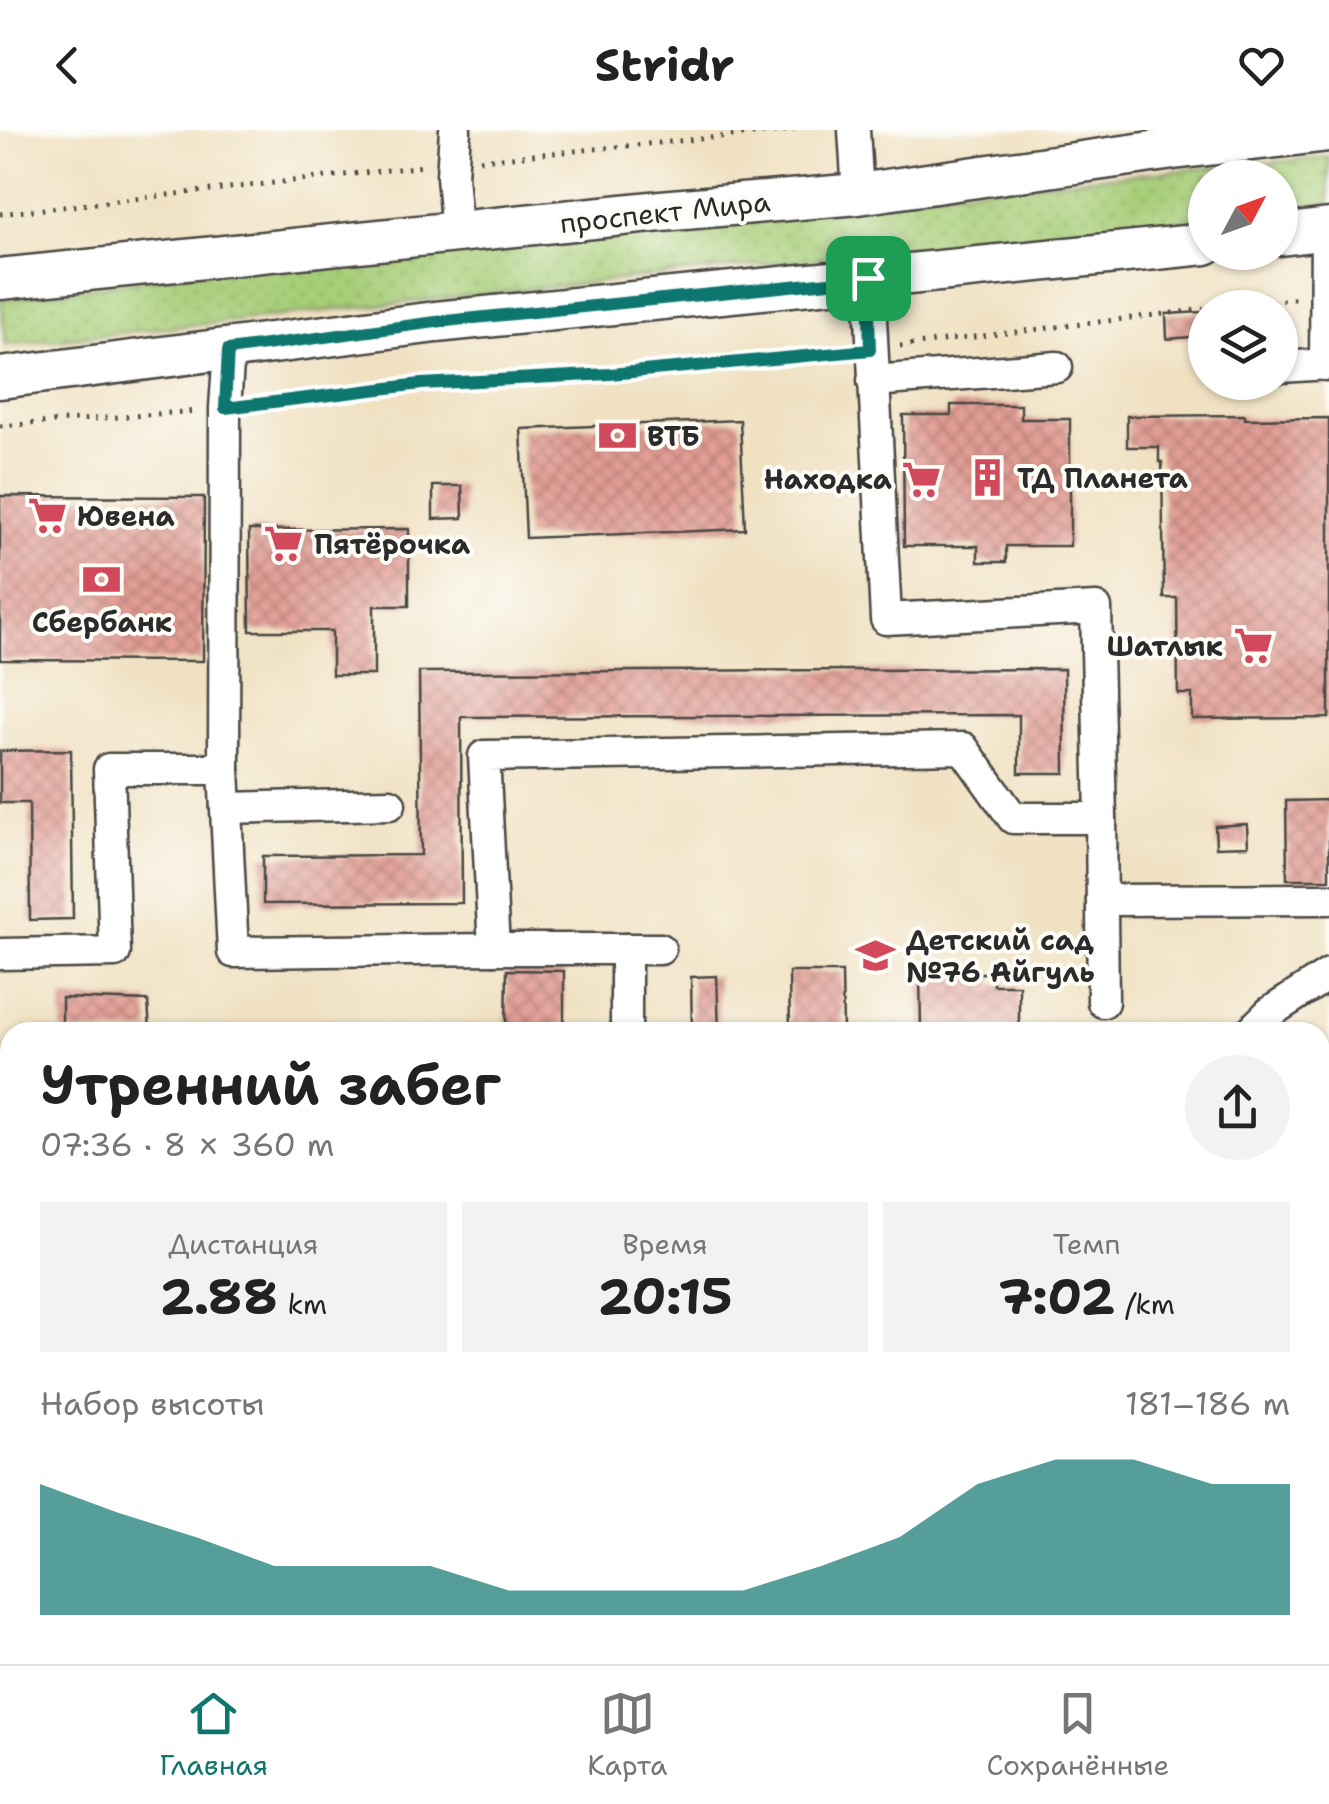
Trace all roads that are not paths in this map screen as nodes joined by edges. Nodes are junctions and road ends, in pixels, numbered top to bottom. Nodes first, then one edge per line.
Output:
1 (455, 130) edge
2 (854, 130) edge
3 (1329, 131) edge
4 (1223, 137) edge
5 (858, 194) junction
6 (1327, 229) edge
7 (1298, 232) edge
8 (457, 234) junction
9 (1188, 246) edge
10 (868, 278) junction
11 (0, 280) edge
12 (228, 350) junction
13 (1327, 365) edge
14 (1298, 366) edge
15 (1057, 367) dead end
16 (0, 378) edge
17 (873, 381) junction
18 (224, 768) junction
19 (390, 804) dead end
20 (226, 808) junction
21 (1100, 818) junction
22 (1329, 899) edge
23 (1102, 900) junction
24 (494, 948) junction
25 (626, 949) junction
26 (660, 949) dead end
27 (0, 954) edge
28 (1329, 974) edge
29 (1103, 1002) dead end
30 (626, 1022) edge
31 (1261, 1022) edge

1 - 8 lane
2 - 5 lane
3 - 4 main road, проспект Мира
4 - 5 main road, проспект Мира
5 - 8 main road, проспект Мира
6 - 7 main road
6 - 13 lane
8 - 11 main road, проспект Мира
9 - 10 main road
10 - 12 main road
10 - 17 lane
12 - 16 main road
12 - 18 lane
13 - 14 lane
15 - 17 lane
17 - 21 lane
18 - 20 lane
18 - 27 lane
19 - 20 lane
20 - 24 lane
21 - 23 lane
21 - 24 lane
22 - 23 lane
23 - 29 lane
24 - 25 lane
25 - 26 lane
25 - 30 lane
28 - 31 lane

